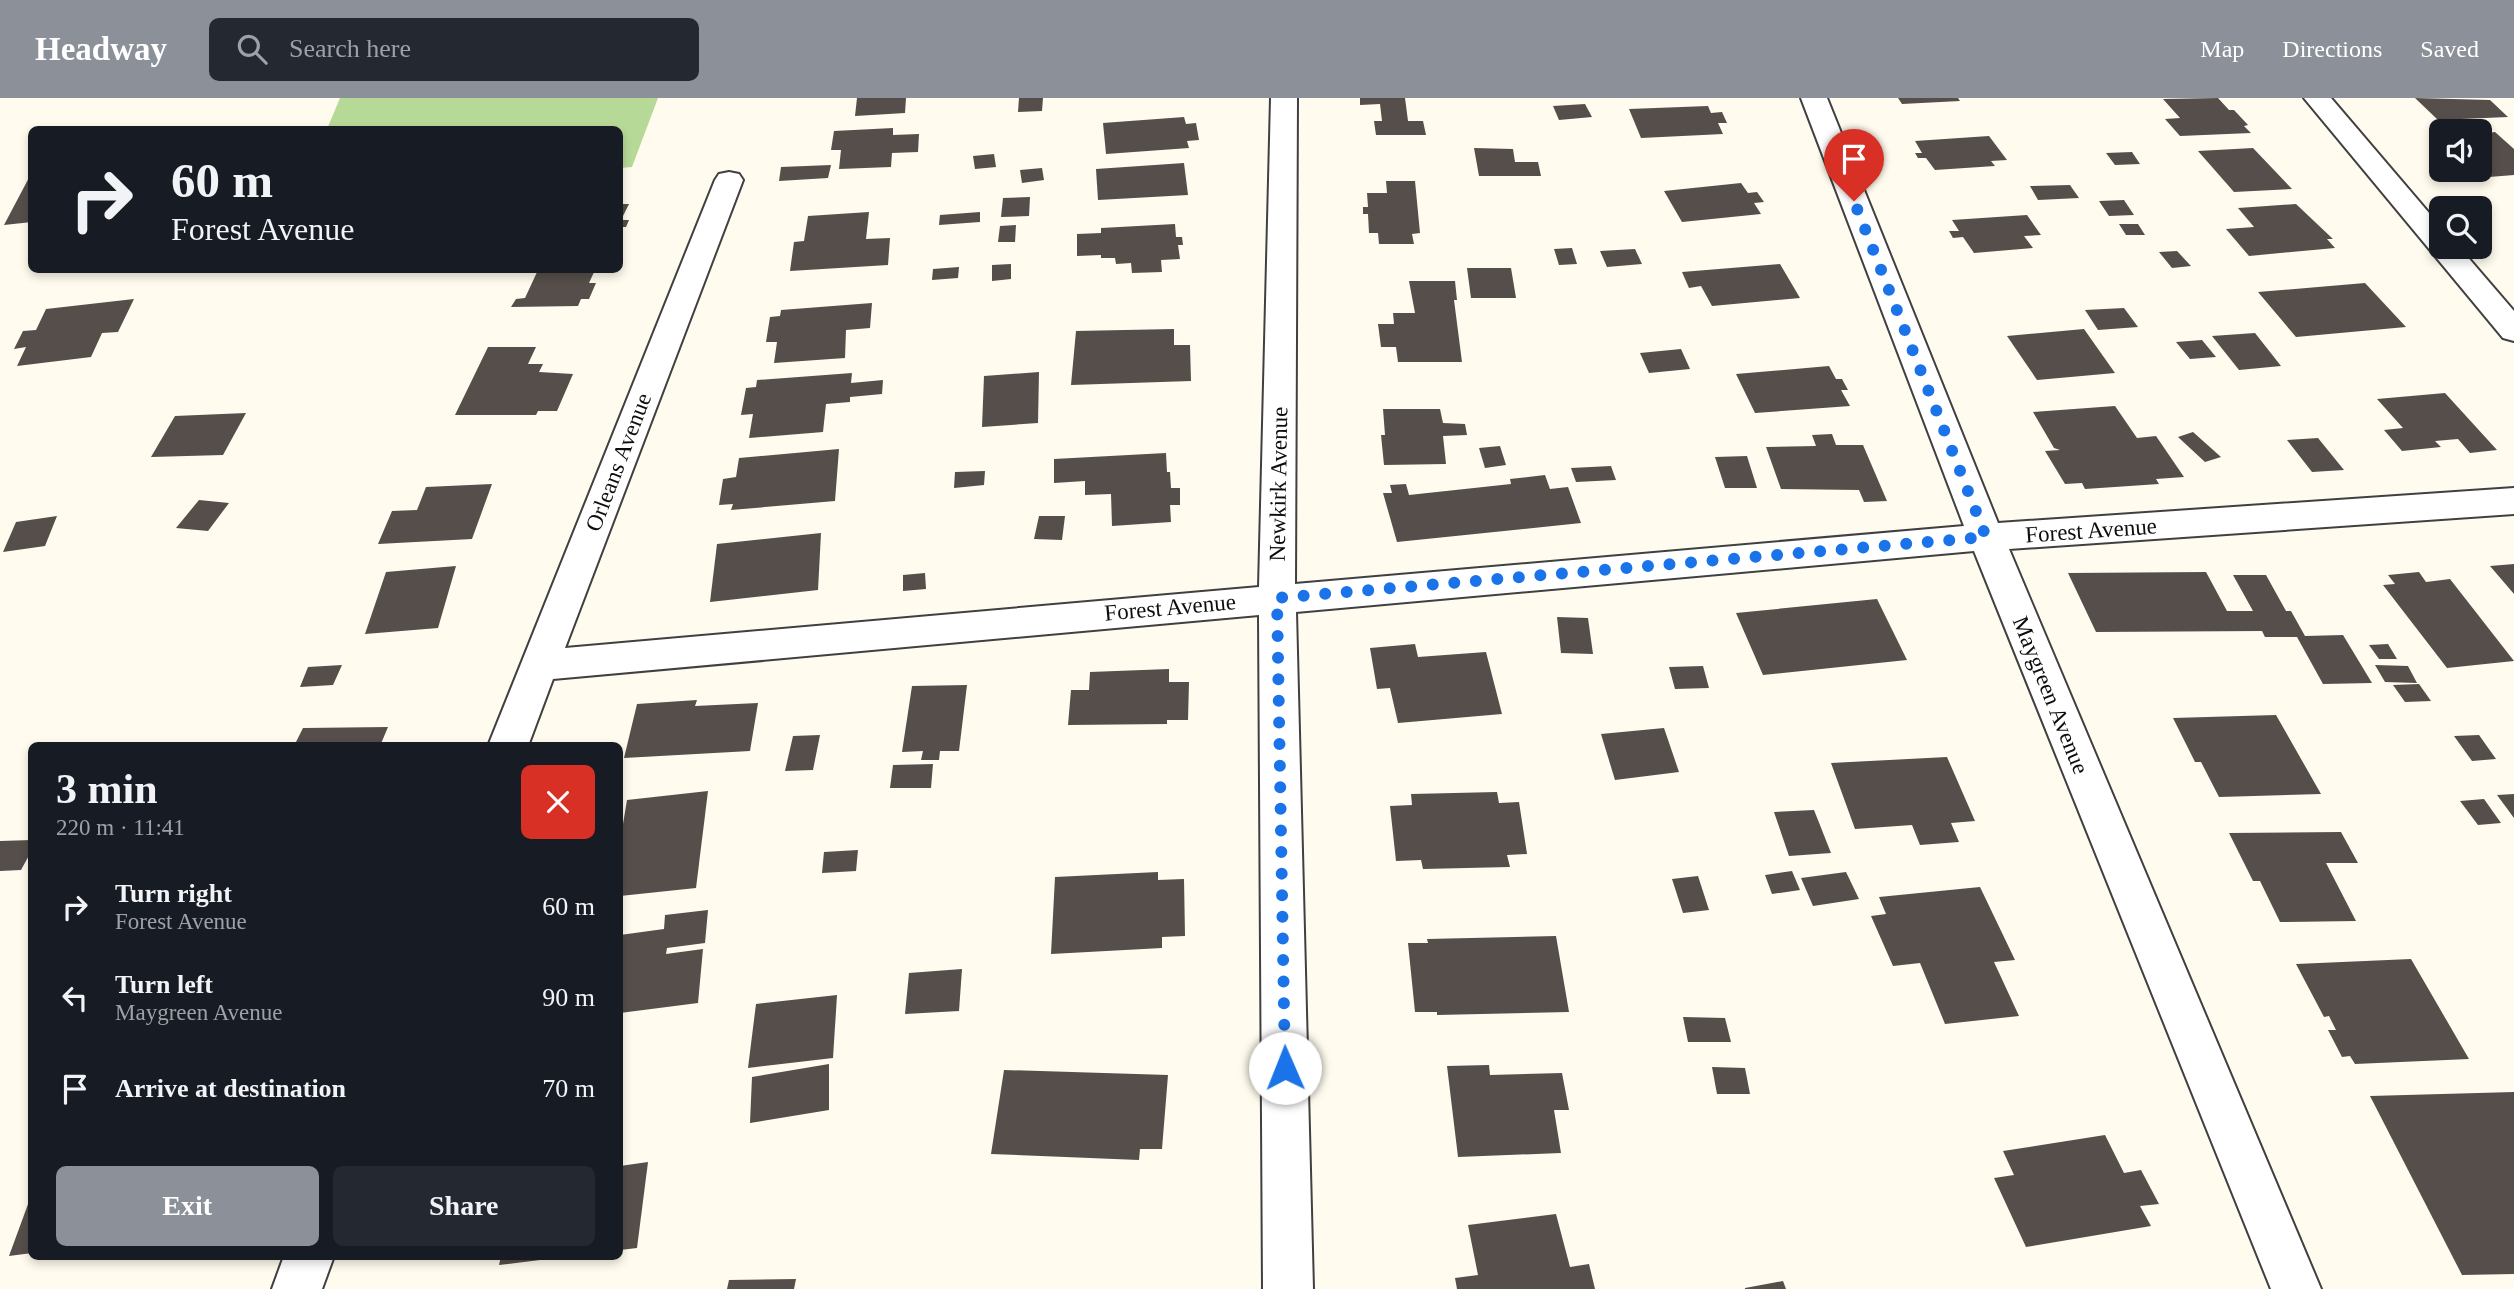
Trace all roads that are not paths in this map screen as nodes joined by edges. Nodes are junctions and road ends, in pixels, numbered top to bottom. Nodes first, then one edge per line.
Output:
1 (1284, 98) edge
2 (1814, 98) edge
3 (2317, 98) edge
4 (729, 180) dead end
5 (2429, 231) edge
6 (2453, 259) edge
7 (2514, 331) edge
8 (2514, 501) edge
9 (1986, 537) junction
10 (1277, 598) junction
11 (539, 665) junction
12 (510, 742) edge
13 (308, 1260) edge
14 (297, 1289) edge
15 (1288, 1289) edge
16 (2296, 1289) edge

1 - 10 street, Newkirk Avenue
2 - 9 street, Maygreen Avenue
3 - 5 street
4 - 11 street, Orleans Avenue
6 - 7 street
8 - 9 street, Forest Avenue
9 - 10 street, Forest Avenue
9 - 16 street, Maygreen Avenue
10 - 11 street, Forest Avenue
10 - 15 street, Newkirk Avenue
11 - 12 street, Orleans Avenue
13 - 14 street

